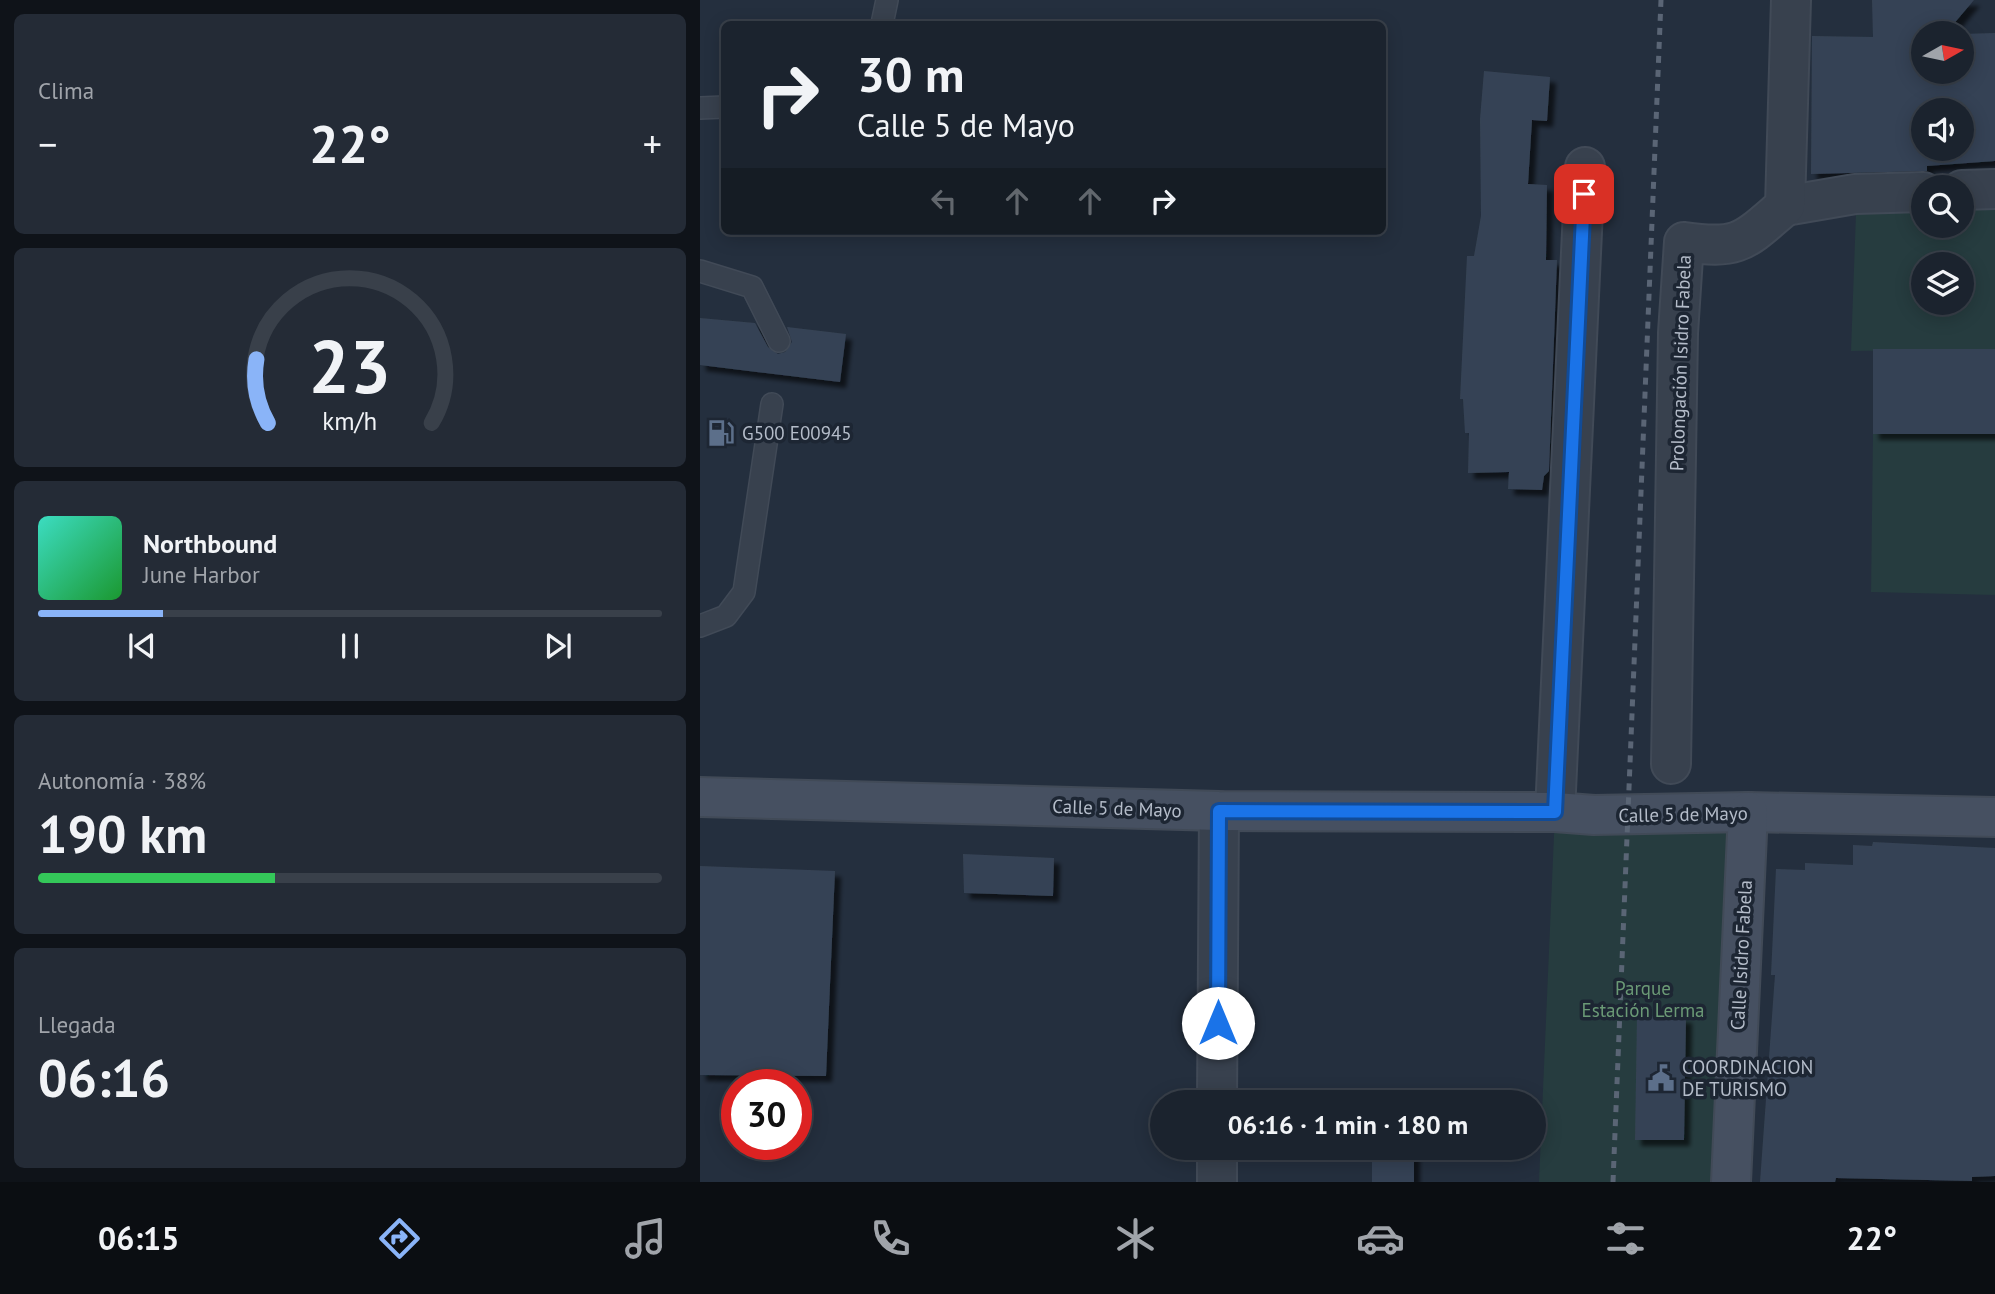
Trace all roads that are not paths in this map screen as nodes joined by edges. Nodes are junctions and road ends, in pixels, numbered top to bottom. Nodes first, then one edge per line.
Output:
1 (887, 0) edge
2 (1791, 0) edge
3 (883, 21) edge
4 (721, 107) edge
5 (700, 108) edge
6 (1584, 167) dead end
7 (1995, 189) edge
8 (1974, 190) edge
9 (1911, 192) edge
10 (1785, 206) junction
11 (700, 271) edge
12 (779, 341) dead end
13 (772, 404) dead end
14 (700, 625) edge
15 (1671, 764) dead end
16 (700, 797) edge
17 (1219, 811) junction
18 (1555, 812) junction
19 (1748, 812) junction
20 (1995, 817) edge
21 (1217, 1090) edge
22 (1217, 1160) edge
23 (1217, 1182) edge
24 (1731, 1182) edge

1 - 3 lane
2 - 10 street
4 - 5 lane
6 - 18 street
7 - 8 street
9 - 10 street
10 - 15 street, Prolongación Isidro Fabela
11 - 12 lane
13 - 14 lane
16 - 17 main road, Calle 5 de Mayo
17 - 18 main road, Calle 5 de Mayo
17 - 21 street
18 - 19 main road, Calle 5 de Mayo
19 - 20 main road, Calle 5 de Mayo
19 - 24 main road, Calle Isidro Fabela
22 - 23 street

